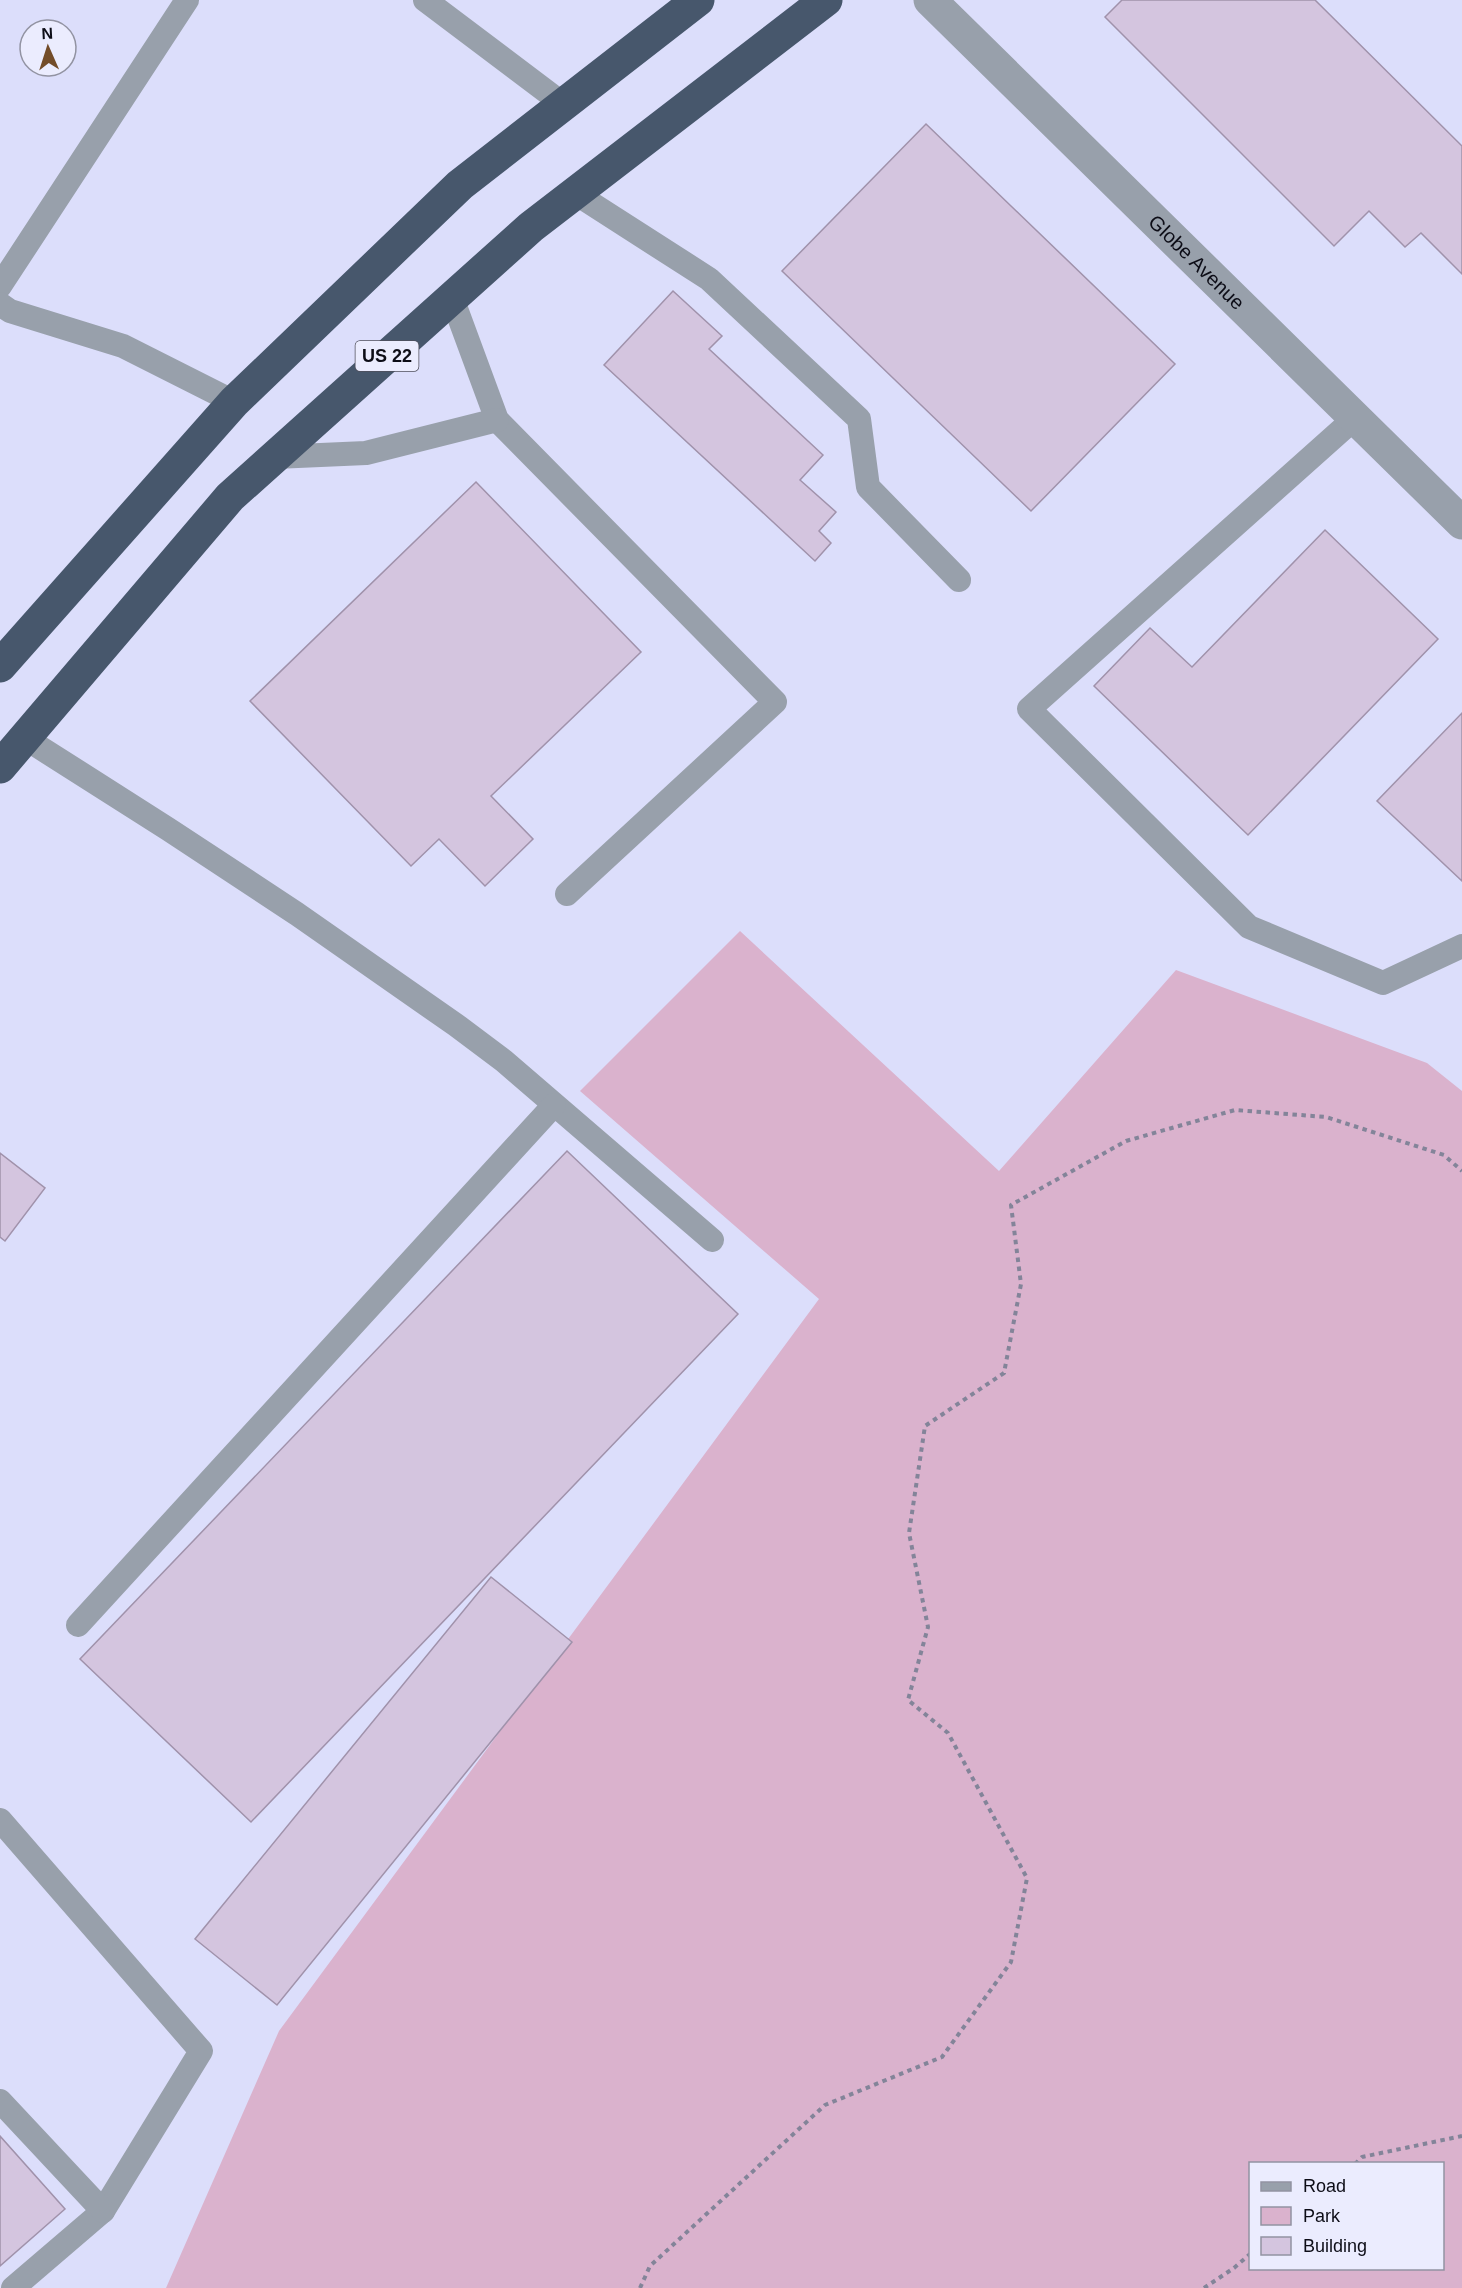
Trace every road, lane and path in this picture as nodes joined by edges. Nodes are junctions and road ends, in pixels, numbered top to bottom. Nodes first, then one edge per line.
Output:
1 (187, 0) edge
2 (425, 0) edge
3 (698, 0) edge
4 (826, 0) edge
5 (930, 0) edge
6 (563, 104) junction
7 (575, 193) junction
8 (0, 286) edge
9 (452, 298) junction
10 (0, 304) edge
11 (234, 402) junction
12 (1355, 418) junction
13 (497, 420) junction
14 (275, 457) junction
15 (1462, 523) edge
16 (959, 580) dead end
17 (0, 666) edge
18 (25, 738) junction
19 (0, 767) edge
20 (567, 894) dead end
21 (1462, 946) edge
22 (554, 1105) junction
23 (1462, 1171) edge
24 (712, 1240) dead end
25 (78, 1625) dead end
26 (0, 1820) edge
27 (0, 2101) edge
28 (1462, 2136) edge
29 (1355, 2162) edge
30 (103, 2211) junction
31 (1249, 2256) edge
32 (13, 2288) edge
33 (640, 2288) edge
34 (1204, 2288) edge

1 - 8 lane
2 - 6 lane
3 - 6 highway
4 - 7 highway, US 22
5 - 12 street, Globe Avenue
6 - 11 highway
7 - 9 highway, US 22
7 - 16 lane
9 - 13 lane
9 - 14 highway, US 22
10 - 11 lane
11 - 17 highway
12 - 15 street, Globe Avenue
12 - 21 lane
13 - 14 lane
13 - 20 lane
14 - 18 highway, US 22
18 - 19 highway, US 22
18 - 22 lane
22 - 24 lane
22 - 25 lane
23 - 33 path
26 - 30 lane
27 - 30 lane
28 - 29 path
30 - 32 lane
31 - 34 path

